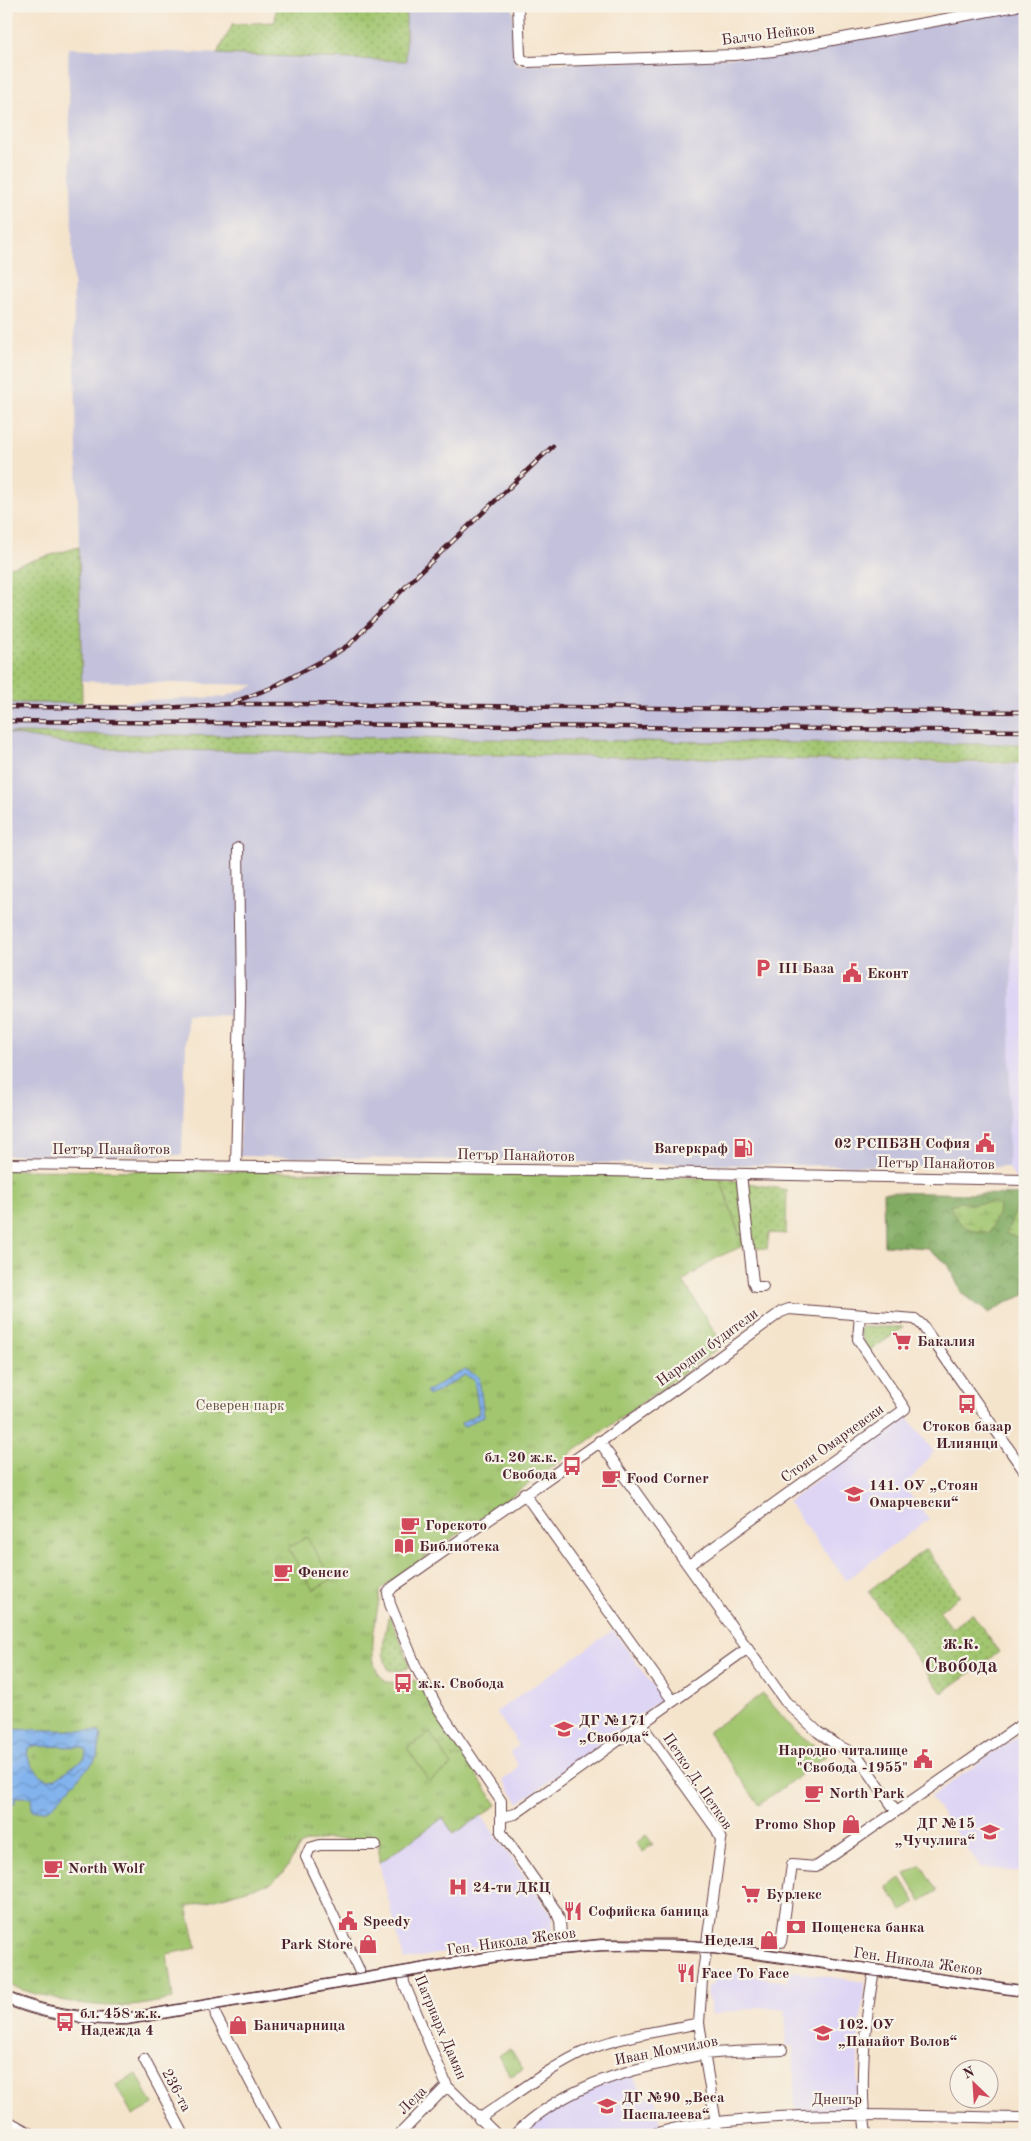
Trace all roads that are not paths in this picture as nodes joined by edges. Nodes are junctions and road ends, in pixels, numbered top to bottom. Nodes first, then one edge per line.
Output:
1 (518, 6) edge
2 (1016, 6) edge
3 (238, 848) dead end
4 (6, 1164) edge
5 (236, 1167) junction
6 (741, 1174) junction
7 (1025, 1180) edge
8 (763, 1287) dead end
9 (860, 1315) junction
10 (599, 1441) junction
11 (1025, 1472) edge
12 (524, 1493) junction
13 (689, 1565) junction
14 (748, 1648) junction
15 (673, 1701) junction
16 (1025, 1722) edge
17 (641, 1724) junction
18 (896, 1812) junction
19 (501, 1817) junction
20 (376, 1845) dead end
21 (781, 1942) dead end
22 (708, 1947) junction
23 (562, 1948) junction
24 (874, 1970) junction
25 (402, 1972) junction
26 (361, 1980) junction
27 (1025, 1991) edge
28 (6, 1998) edge
29 (214, 2005) junction
30 (700, 2024) junction
31 (782, 2050) dead end
32 (705, 2054) junction
33 (144, 2060) dead end
34 (447, 2086) junction
35 (863, 2114) junction
36 (1025, 2118) edge
37 (479, 2119) junction
38 (6, 2120) edge
39 (717, 2122) junction
40 (33, 2135) edge
41 (184, 2135) edge
42 (278, 2135) edge
43 (399, 2135) edge
44 (497, 2135) edge
45 (514, 2135) edge
46 (652, 2135) edge
47 (718, 2135) edge
48 (866, 2135) edge

1 - 2 street, Балчо Нейков
3 - 5 street
4 - 5 street, Петър Панайотов
5 - 6 street, Петър Панайотов
6 - 7 street, Петър Панайотов
6 - 8 street
9 - 10 street, Народни будители
9 - 11 street, Народни будители
9 - 13 street, Стоян Омарчевски
10 - 12 street, Народни будители
10 - 13 street
12 - 15 street
12 - 19 street, Народни будители
13 - 14 street
14 - 15 street
14 - 18 street
15 - 17 street
16 - 18 street
17 - 19 street
17 - 22 street, Петко Д. Петков
18 - 21 street
19 - 23 street
20 - 26 street
22 - 23 street, Ген. Никола Жеков
22 - 24 street, Ген. Никола Жеков
22 - 30 street, Петко Д. Петков
23 - 25 street, Ген. Никола Жеков
24 - 27 street, Ген. Никола Жеков
24 - 35 street
25 - 26 street, Ген. Никола Жеков
25 - 34 street, Патриарх Дамян
26 - 29 street, Ген. Никола Жеков
28 - 29 street, Ген. Никола Жеков
29 - 42 street
30 - 32 street, Петко Д. Петков
30 - 37 street
31 - 32 street, Иван Момчилов
32 - 39 street, Петко Д. Петков
32 - 45 street, Иван Момчилов
33 - 41 street, 236-та
34 - 37 street, Патриарх Дамян
34 - 43 street, Леда
35 - 36 street, Днепър
35 - 39 street, Днепър
35 - 48 street
37 - 44 street, Патриарх Дамян
38 - 40 street
39 - 46 street, Днепър
39 - 47 street, Петко Д. Петков

